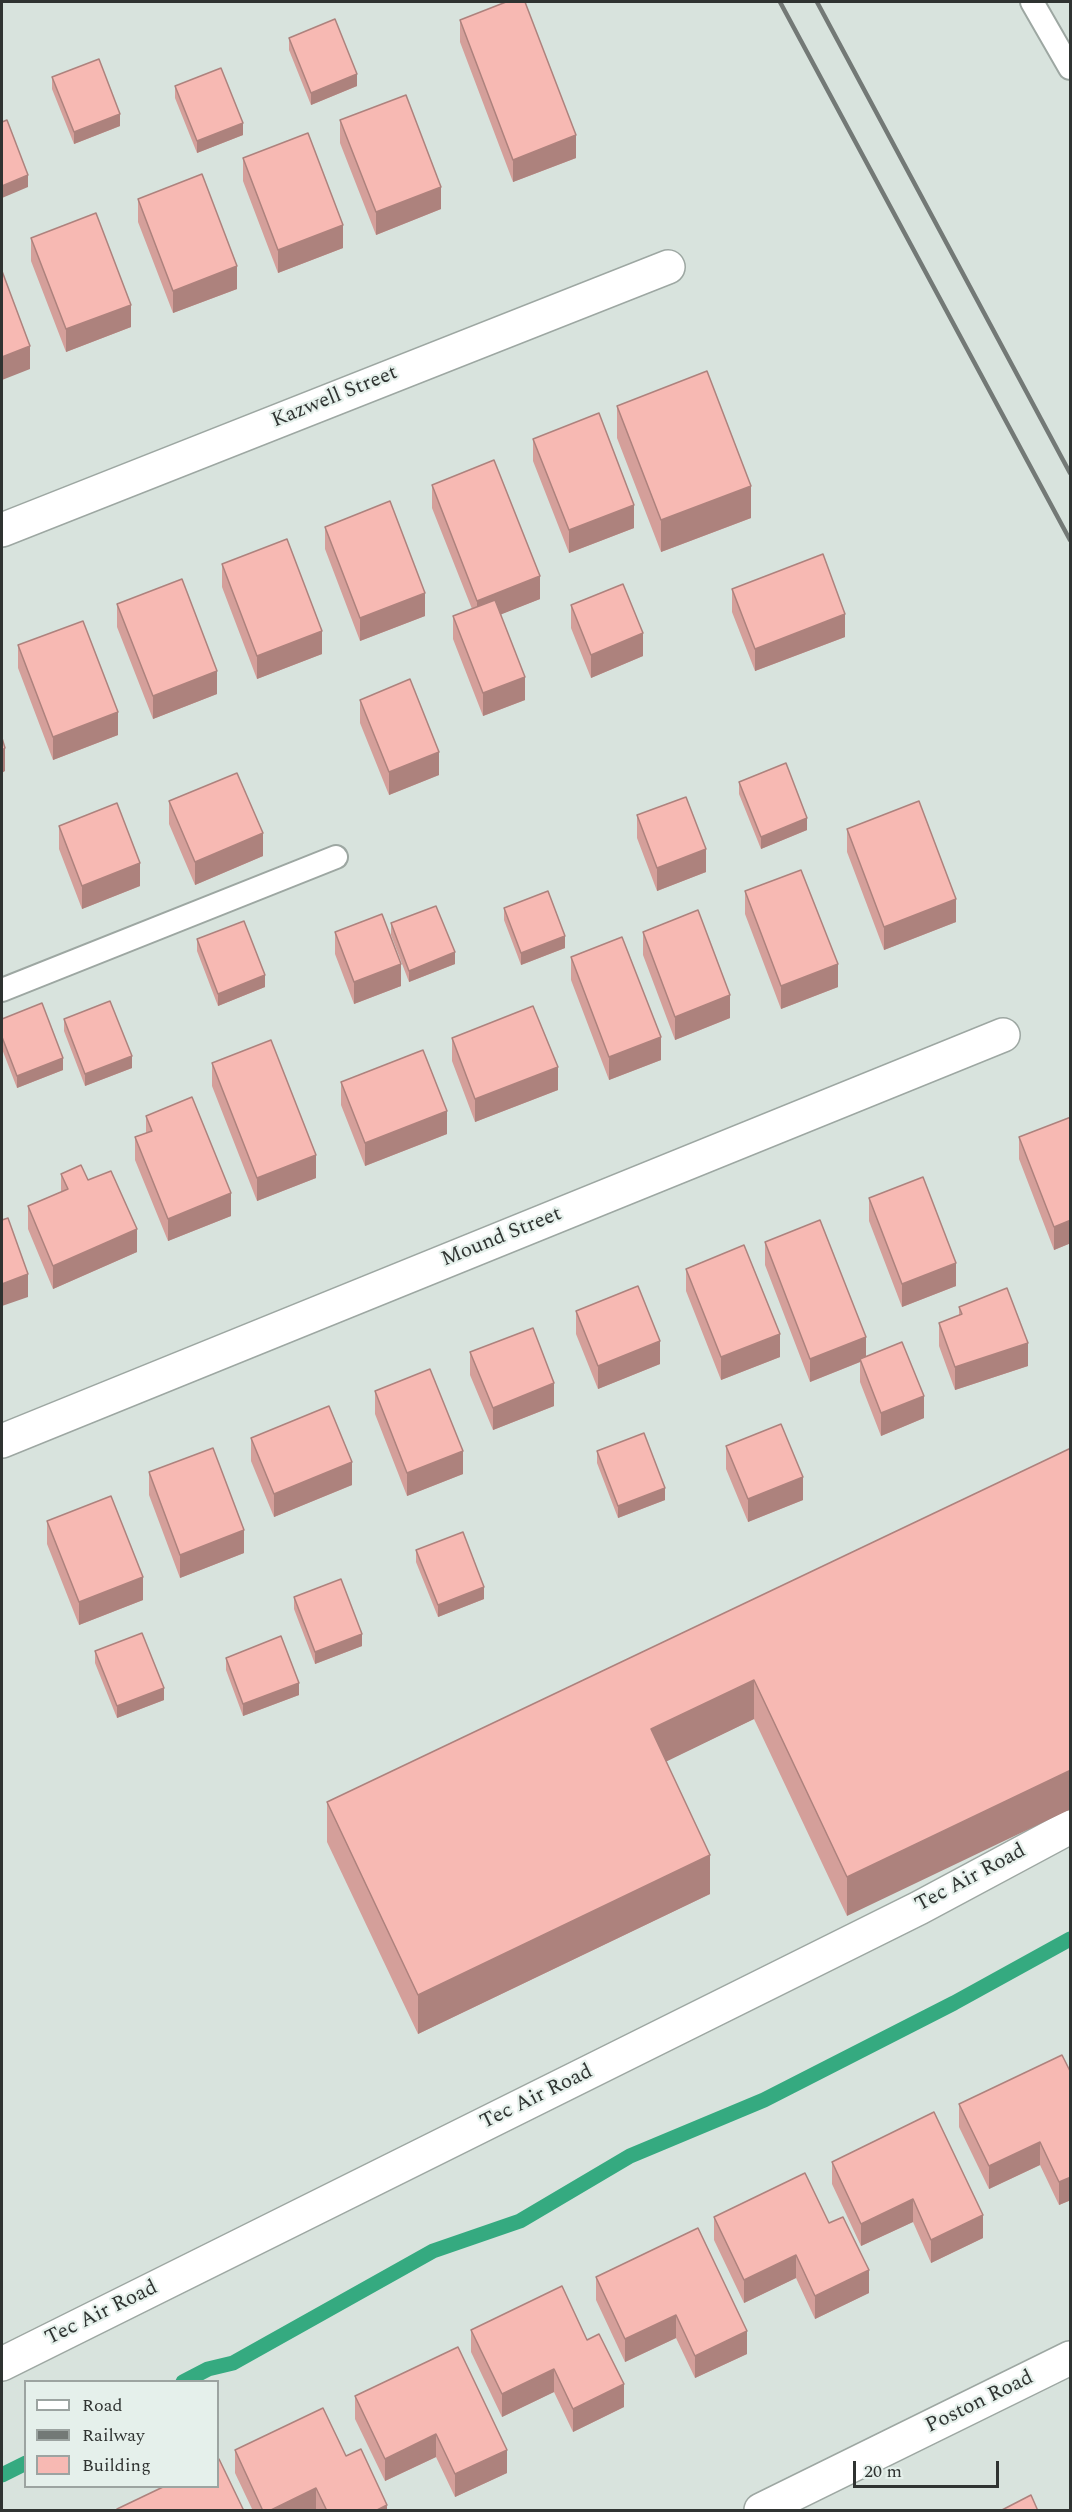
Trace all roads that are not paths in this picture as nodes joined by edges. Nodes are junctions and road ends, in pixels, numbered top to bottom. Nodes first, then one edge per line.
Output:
1 (1032, 2) edge
2 (1071, 68) edge
3 (668, 267) dead end
4 (2, 530) edge
5 (336, 857) dead end
6 (2, 990) edge
7 (1003, 1035) dead end
8 (2, 1441) edge
9 (1071, 1827) edge
10 (1071, 2358) edge
11 (2, 2364) edge
12 (761, 2511) edge

1 - 2 lane
3 - 4 street, Kazwell Street
5 - 6 lane
7 - 8 street, Mound Street
9 - 11 street, Tec Air Road
10 - 12 street, Poston Road

